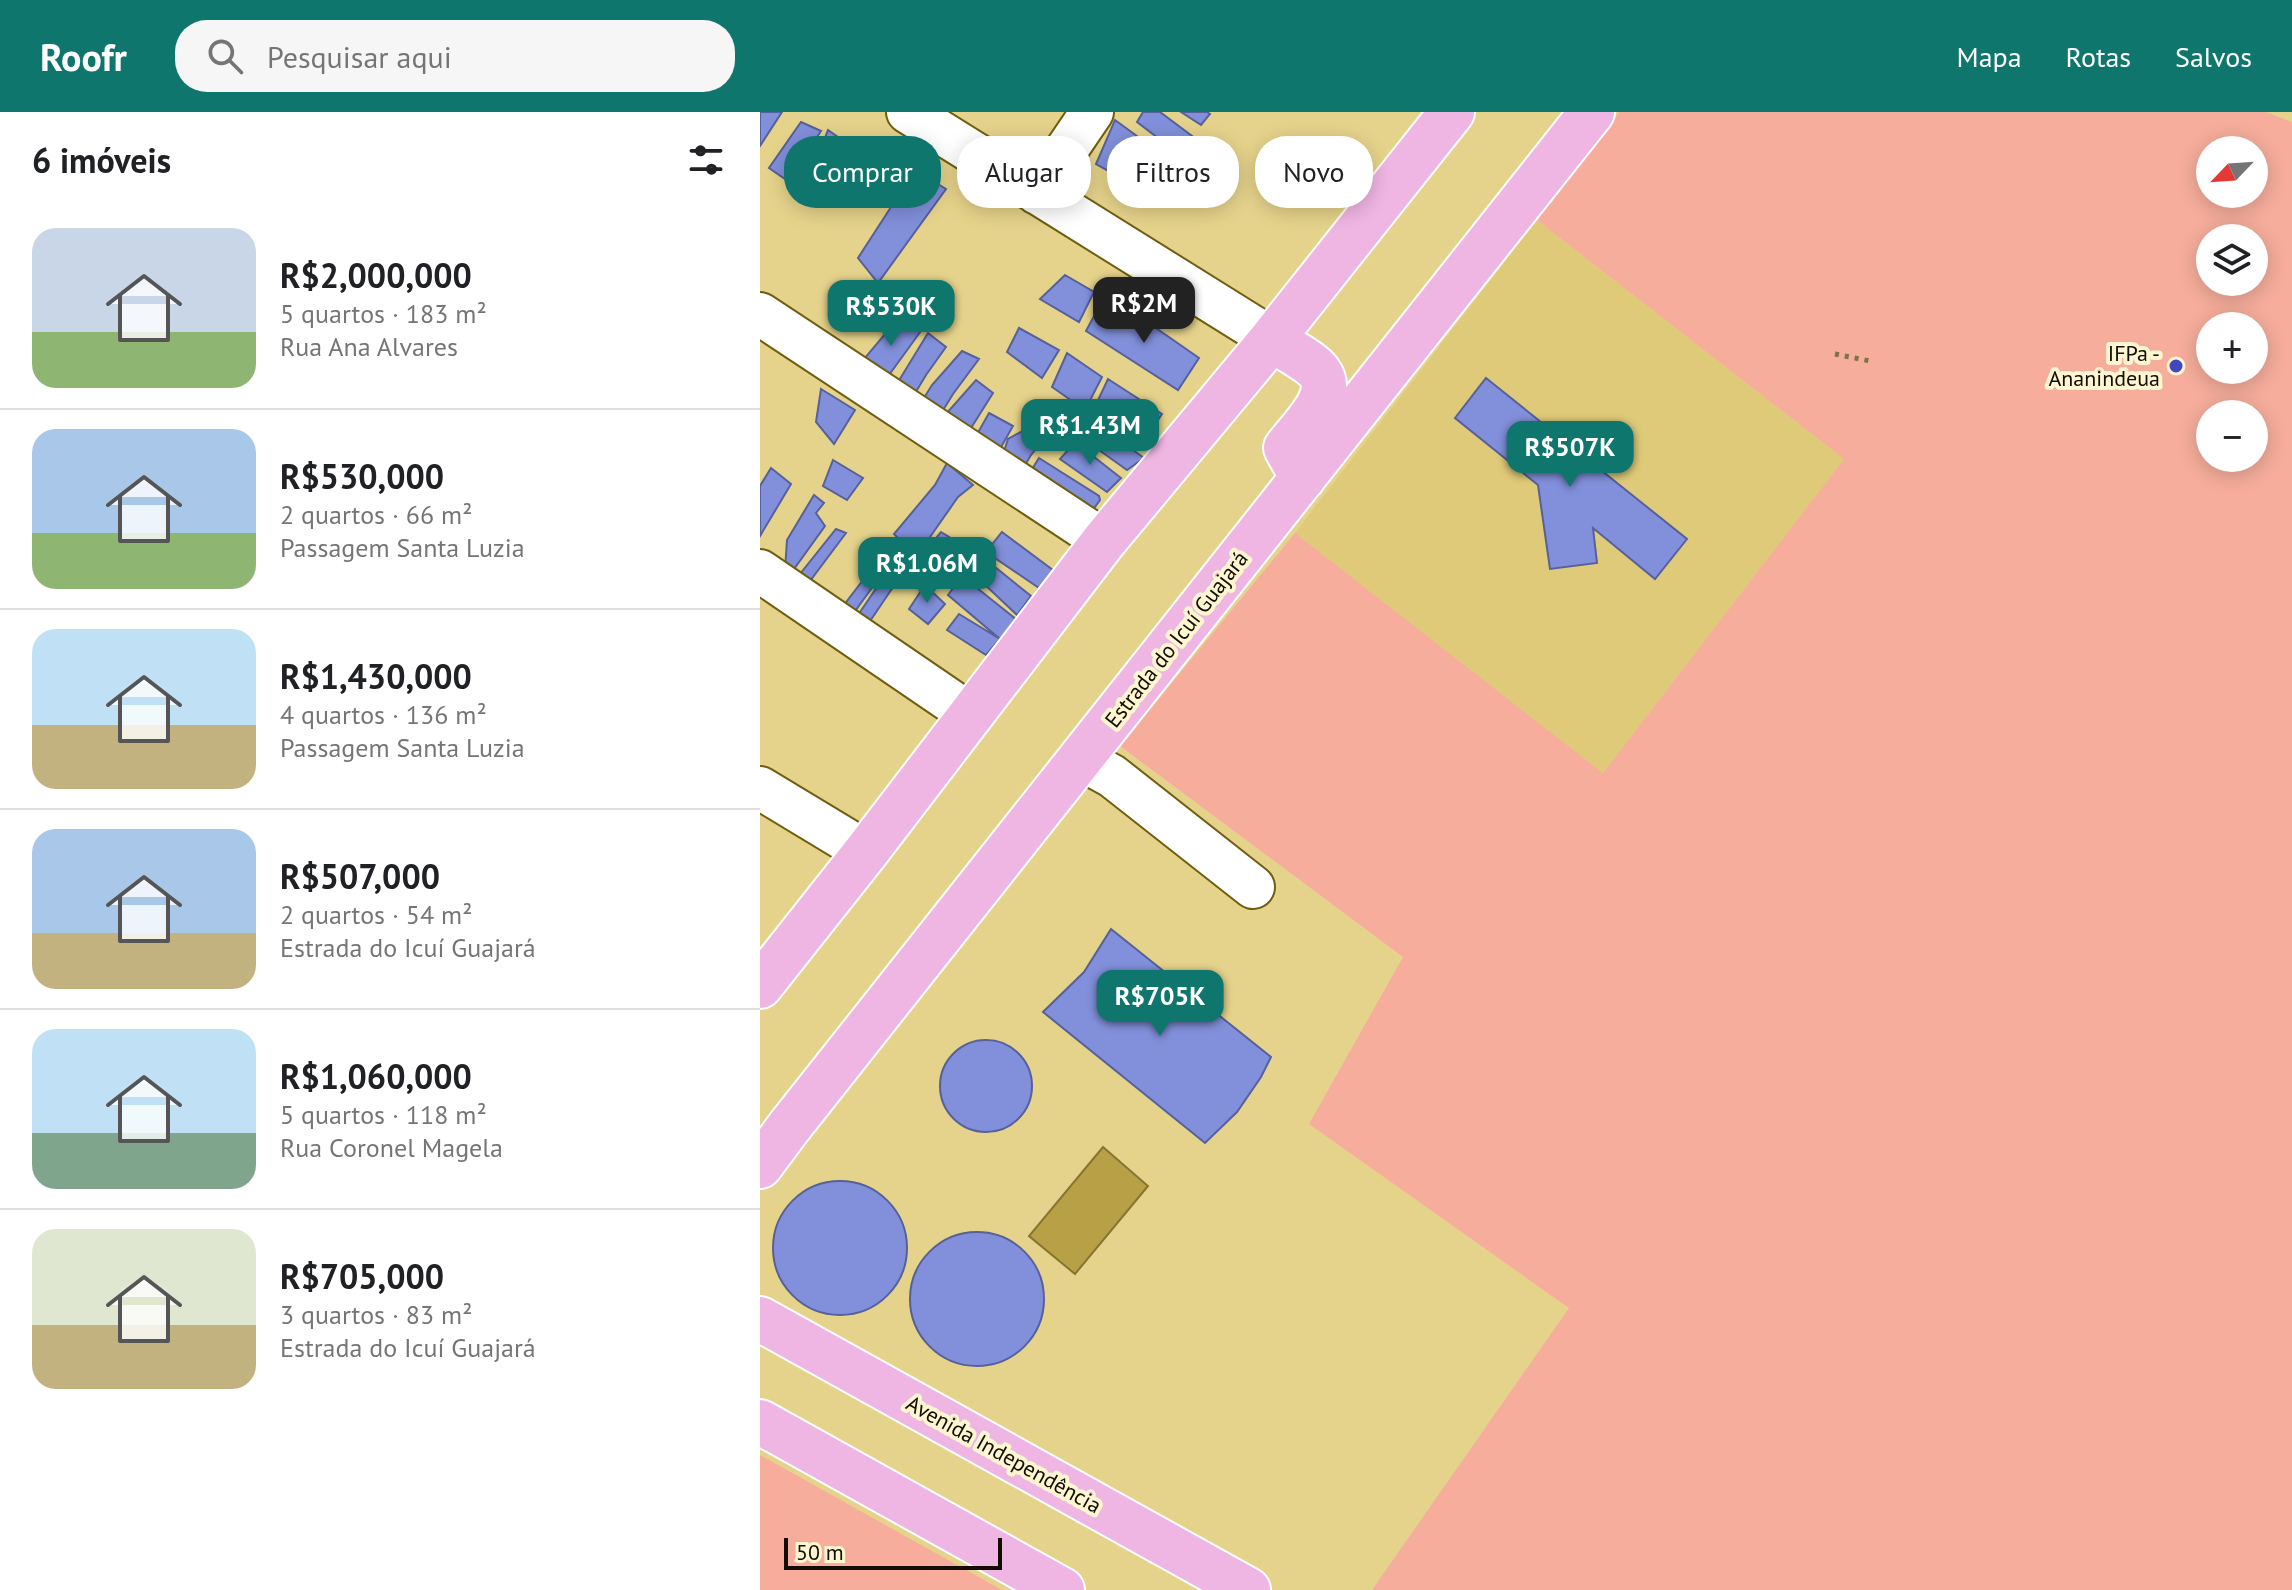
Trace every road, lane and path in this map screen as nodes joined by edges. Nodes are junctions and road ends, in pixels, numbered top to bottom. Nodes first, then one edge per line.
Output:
1 (908, 112) edge
2 (1092, 112) edge
3 (1452, 112) edge
4 (1592, 112) edge
5 (1076, 136) edge
6 (957, 143) edge
7 (1061, 208) edge
8 (760, 314) edge
9 (1272, 339) junction
10 (1835, 354) dead end
11 (1870, 361) dead end
12 (1303, 478) junction
13 (1104, 541) junction
14 (760, 571) edge
15 (971, 715) junction
16 (1081, 759) junction
17 (760, 788) edge
18 (866, 852) junction
19 (1253, 887) dead end
20 (760, 986) edge
21 (760, 1165) edge
22 (760, 1319) edge
23 (760, 1422) edge
24 (1238, 1588) edge
25 (1062, 1590) edge

1 - 6 street
2 - 5 street
3 - 9 main road
4 - 12 main road, Estrada do Icuí Guajará
7 - 9 street
8 - 13 street
9 - 12 main road
9 - 13 main road
10 - 11 path
12 - 16 main road, Estrada do Icuí Guajará
13 - 15 main road
14 - 15 street
15 - 18 main road
16 - 19 street
16 - 21 main road, Estrada do Icuí Guajará
17 - 18 street
18 - 20 main road
22 - 24 main road, Avenida Independência
23 - 25 main road

